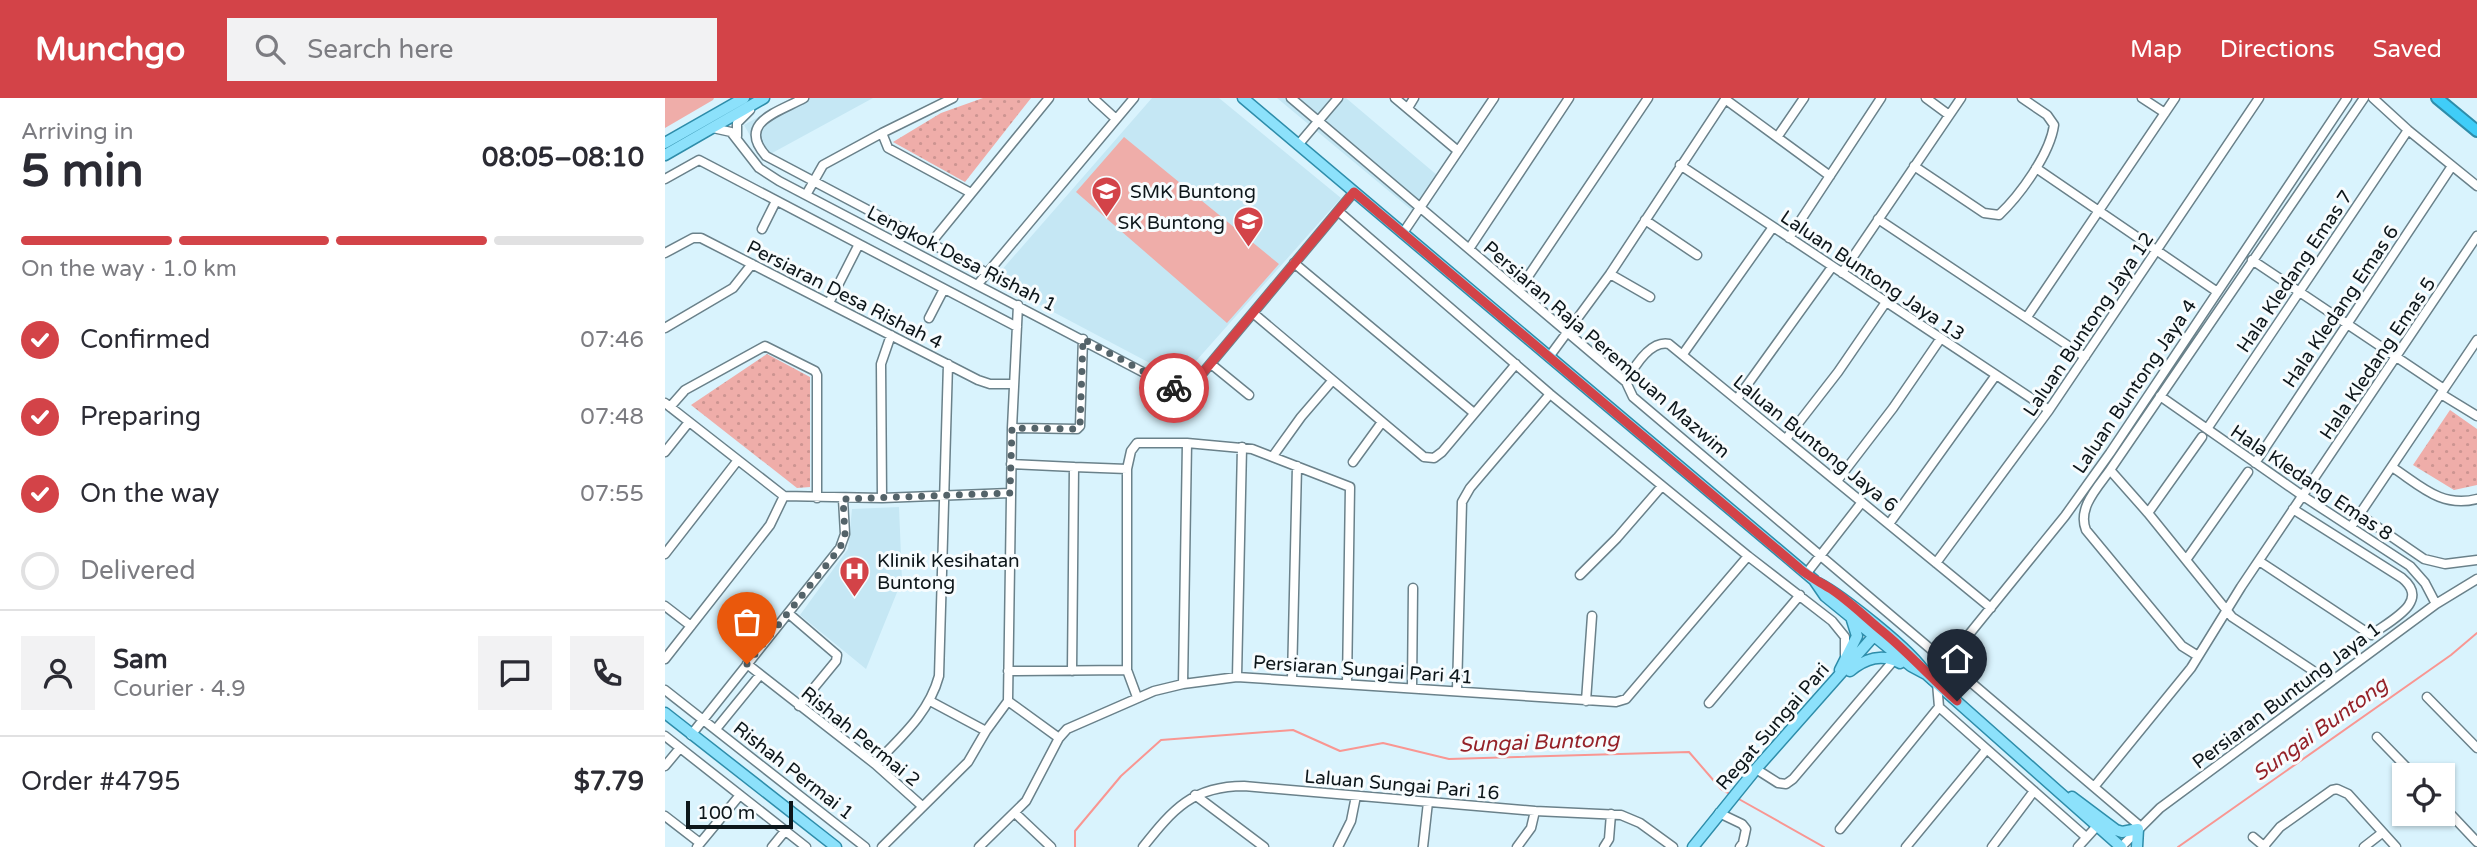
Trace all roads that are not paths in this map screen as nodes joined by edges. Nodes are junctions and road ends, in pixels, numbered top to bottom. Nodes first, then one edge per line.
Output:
1 (744, 98) edge
2 (804, 98) edge
3 (950, 98) edge
4 (1049, 98) edge
5 (1093, 98) edge
6 (1134, 98) edge
7 (1243, 98) edge
8 (1291, 98) edge
9 (1338, 98) edge
10 (1395, 98) edge
11 (1414, 98) edge
12 (1494, 98) edge
13 (1569, 98) edge
14 (1649, 98) edge
15 (1804, 98) edge
16 (1881, 98) edge
17 (1926, 98) edge
18 (1961, 98) edge
19 (2022, 98) edge
20 (2142, 98) edge
21 (2175, 98) edge
22 (2259, 98) edge
23 (2347, 98) edge
24 (2364, 98) edge
25 (2373, 98) edge
26 (2437, 98) edge
27 (763, 99) edge
28 (1725, 99) edge
29 (1408, 108) junction
30 (2165, 113) junction
31 (1949, 115) junction
32 (1116, 119) junction
33 (1319, 121) junction
34 (713, 128) junction
35 (2408, 130) junction
36 (2477, 131) edge
37 (881, 133) junction
38 (737, 136) junction
39 (1778, 136) junction
40 (665, 143) edge
41 (1298, 145) junction
42 (1458, 151) junction
43 (665, 155) edge
44 (1680, 165) junction
45 (1915, 166) junction
46 (2452, 166) junction
47 (2036, 168) junction
48 (1830, 176) junction
49 (665, 179) edge
50 (813, 182) junction
51 (2477, 186) edge
52 (1354, 192) junction
53 (971, 193) junction
54 (806, 195) junction
55 (776, 201) junction
56 (1420, 207) junction
57 (1338, 211) junction
58 (2099, 212) junction
59 (1878, 219) junction
60 (1645, 220) junction
61 (1773, 228) junction
62 (761, 229) dead end
63 (1403, 233) junction
64 (2477, 236) edge
65 (1789, 238) junction
66 (859, 244) junction
67 (929, 244) junction
68 (1469, 249) junction
69 (2157, 251) junction
70 (665, 253) edge
71 (1697, 255) dead end
72 (2252, 260) junction
73 (1294, 263) junction
74 (752, 264) junction
75 (1832, 267) junction
76 (987, 273) junction
77 (1842, 273) junction
78 (1610, 274) junction
79 (978, 284) junction
80 (944, 289) junction
81 (1519, 290) junction
82 (2216, 291) junction
83 (2299, 292) junction
84 (1650, 297) dead end
85 (1886, 302) junction
86 (829, 303) junction
87 (1018, 305) junction
88 (1253, 313) junction
89 (2027, 317) junction
90 (929, 318) dead end
91 (2347, 324) junction
92 (1017, 327) junction
93 (665, 328) edge
94 (1569, 333) junction
95 (891, 335) junction
96 (1941, 338) junction
97 (1083, 339) junction
98 (2477, 340) edge
99 (1683, 354) junction
100 (1549, 357) junction
101 (2085, 357) junction
102 (2397, 357) junction
103 (948, 364) junction
104 (1211, 364) junction
105 (1516, 365) junction
106 (1996, 375) junction
107 (1332, 381) junction
108 (1626, 382) junction
109 (1013, 384) junction
110 (2443, 392) junction
111 (1551, 394) junction
112 (1249, 395) dead end
113 (2160, 396) junction
114 (1737, 399) junction
115 (668, 405) edge
116 (2049, 410) junction
117 (1474, 414) junction
118 (2477, 416) edge
119 (689, 422) junction
120 (1382, 422) junction
121 (1012, 428) junction
122 (2204, 433) junction
123 (1786, 439) junction
124 (1187, 443) junction
125 (1242, 447) junction
126 (665, 452) edge
127 (1273, 456) junction
128 (738, 460) junction
129 (1353, 462) dead end
130 (2255, 463) junction
131 (1011, 464) junction
132 (1297, 466) junction
133 (1074, 467) junction
134 (2392, 467) junction
135 (1127, 469) junction
136 (2110, 470) junction
137 (2248, 472) dead end
138 (1837, 481) junction
139 (1662, 486) junction
140 (1010, 493) junction
141 (784, 496) junction
142 (945, 496) junction
143 (2303, 496) junction
144 (817, 498) junction
145 (882, 498) junction
146 (843, 499) junction
147 (2477, 499) edge
148 (1862, 502) junction
149 (2293, 509) junction
150 (2148, 513) junction
151 (2360, 515) junction
152 (1889, 524) junction
153 (2351, 527) junction
154 (665, 554) edge
155 (1821, 554) junction
156 (1748, 556) junction
157 (2477, 559) edge
158 (2186, 560) junction
159 (2259, 561) junction
160 (1936, 563) junction
161 (1580, 575) dead end
162 (1810, 577) junction
163 (2477, 579) edge
164 (1413, 588) dead end
165 (1800, 595) junction
166 (2436, 604) junction
167 (665, 606) edge
168 (1991, 608) junction
169 (2226, 610) junction
170 (1843, 611) junction
171 (788, 613) junction
172 (1592, 616) dead end
173 (691, 626) junction
174 (1877, 633) junction
175 (1934, 651) dead end
176 (2198, 656) junction
177 (1846, 658) junction
178 (665, 659) edge
179 (1894, 660) junction
180 (1947, 662) junction
181 (747, 664) junction
182 (1127, 670) junction
183 (2312, 670) dead end
184 (1008, 671) junction
185 (1072, 671) junction
186 (760, 675) junction
187 (1237, 677) junction
188 (1928, 677) junction
189 (1838, 678) junction
190 (1292, 679) junction
191 (1183, 684) junction
192 (1347, 684) junction
193 (1412, 688) junction
194 (665, 690) edge
195 (1457, 691) junction
196 (1137, 697) junction
197 (2427, 697) dead end
198 (930, 701) junction
199 (1008, 701) junction
200 (1586, 701) junction
201 (1709, 704) dead end
202 (799, 706) junction
203 (1939, 707) junction
204 (665, 713) edge
205 (703, 720) junction
206 (716, 729) junction
207 (986, 732) junction
208 (691, 735) junction
209 (665, 736) edge
210 (2377, 737) dead end
211 (1059, 738) junction
212 (680, 748) junction
213 (2477, 748) edge
214 (1986, 750) junction
215 (2402, 763) edge
216 (875, 764) junction
217 (665, 766) edge
218 (1756, 769) junction
219 (2053, 787) junction
220 (2094, 787) junction
221 (2034, 791) junction
222 (740, 795) junction
223 (1195, 795) junction
224 (1356, 796) junction
225 (1428, 802) junction
226 (922, 806) junction
227 (1535, 811) junction
228 (1721, 811) junction
229 (1015, 813) junction
230 (1611, 814) junction
231 (665, 816) edge
232 (2455, 819) edge
233 (2097, 826) junction
234 (2139, 828) junction
235 (1840, 830) dead end
236 (785, 831) junction
237 (2382, 833) junction
238 (2086, 837) junction
239 (2253, 837) dead end
240 (2477, 842) edge
241 (698, 845) edge
242 (1149, 845) edge
243 (2264, 846) edge
244 (772, 847) edge
245 (806, 847) edge
246 (837, 847) edge
247 (865, 847) edge
248 (882, 847) edge
249 (979, 847) edge
250 (1051, 847) edge
251 (1264, 847) edge
252 (1338, 847) edge
253 (1423, 847) edge
254 (1517, 847) edge
255 (1604, 847) edge
256 (1673, 847) edge
257 (1693, 847) edge
258 (1740, 847) edge
259 (1906, 847) edge
260 (1992, 847) edge
261 (2078, 847) edge
262 (2121, 847) edge
263 (2137, 847) edge
264 (2364, 847) edge
265 (2396, 847) edge

1 - 40 main road
2 - 50 street, Lengkok Desa Rishah 1
3 - 37 street
4 - 53 street
5 - 32 street
6 - 32 street
7 - 41 main road
8 - 33 street, Persiaran Raja Perempuan Mazwim
9 - 33 street
10 - 29 street
11 - 29 street
12 - 42 street
13 - 68 street
14 - 81 street
15 - 39 street
16 - 48 street
17 - 31 street
18 - 31 street
19 - 47 street
20 - 30 street
21 - 30 street
22 - 69 street, Laluan Buntong Jaya 12
23 - 82 street, Laluan Buntong Jaya 4
24 - 72 street
25 - 35 street
26 - 36 highway
27 - 34 main road
27 - 38 street
28 - 39 street
28 - 44 street
29 - 42 street
30 - 58 street
31 - 45 street
32 - 76 street
33 - 41 street
33 - 56 street, Persiaran Raja Perempuan Mazwim
34 - 38 street
34 - 43 main road
35 - 46 street
35 - 83 street, Hala Kledang Emas 7
37 - 50 street
37 - 53 street
38 - 54 street, Lengkok Desa Rishah 1
39 - 48 street
41 - 52 main road
42 - 56 street
44 - 60 street
44 - 61 street, Laluan Buntong Jaya 13
45 - 47 street
45 - 59 street
46 - 51 street
46 - 91 street, Hala Kledang Emas 6
47 - 58 street
48 - 65 street
49 - 55 street
50 - 54 street
50 - 67 street, Lengkok Desa Rishah 1
52 - 57 street
52 - 63 main road
53 - 67 street
54 - 79 street, Lengkok Desa Rishah 1
55 - 62 street
55 - 66 street
56 - 63 street
56 - 68 street, Persiaran Raja Perempuan Mazwim
57 - 73 street
57 - 105 street
58 - 69 street
58 - 89 street
59 - 77 street
59 - 89 street
60 - 71 street
60 - 78 street
61 - 65 street, Laluan Buntong Jaya 13
61 - 99 street
63 - 100 main road
64 - 102 street, Hala Kledang Emas 5
65 - 75 street, Laluan Buntong Jaya 13
66 - 80 street
66 - 86 street
67 - 76 street, Lengkok Desa Rishah 1
68 - 81 street, Persiaran Raja Perempuan Mazwim
69 - 82 street
69 - 101 street, Laluan Buntong Jaya 12
70 - 74 street, Persiaran Desa Rishah 4
72 - 83 street
72 - 113 street
73 - 88 street
73 - 117 street
74 - 86 street, Persiaran Desa Rishah 4
74 - 93 street
75 - 77 street, Laluan Buntong Jaya 13
75 - 114 street
76 - 79 street
77 - 85 street, Laluan Buntong Jaya 13
78 - 84 street
78 - 94 street
79 - 87 street, Lengkok Desa Rishah 1
80 - 90 street
80 - 92 street
81 - 94 street, Persiaran Raja Perempuan Mazwim
82 - 168 street, Laluan Buntong Jaya 4
83 - 91 street
83 - 122 street, Hala Kledang Emas 7
85 - 96 street, Laluan Buntong Jaya 13
85 - 123 street
86 - 95 street, Persiaran Desa Rishah 4
87 - 92 street
87 - 97 street, Lengkok Desa Rishah 1
88 - 104 street
88 - 107 street
89 - 101 street
91 - 102 street
91 - 130 street, Hala Kledang Emas 6
92 - 109 street
94 - 100 street
94 - 108 street, Persiaran Raja Perempuan Mazwim
95 - 103 street, Persiaran Desa Rishah 4
95 - 145 street
96 - 106 street, Laluan Buntong Jaya 13
96 - 138 street
97 - 104 street, Lengkok Desa Rishah 1
97 - 121 street
98 - 110 street
99 - 108 street, Laluan Buntong Jaya 6
99 - 114 street, Laluan Buntong Jaya 6
100 - 162 main road
101 - 116 street, Laluan Buntong Jaya 12
102 - 110 street
102 - 143 street, Hala Kledang Emas 5
103 - 109 street, Persiaran Desa Rishah 4
103 - 142 street
104 - 112 street
105 - 111 street
105 - 117 street
106 - 116 street, Laluan Buntong Jaya 13
106 - 152 street
107 - 120 street
107 - 127 street
108 - 155 street, Persiaran Raja Perempuan Mazwim
109 - 121 street
110 - 118 street
110 - 134 street
111 - 139 street
111 - 195 street
113 - 122 street, Hala Kledang Emas 8
113 - 136 street
114 - 123 street, Laluan Buntong Jaya 6
115 - 119 street
115 - 144 street
116 - 160 street, Laluan Buntong Jaya 12
117 - 120 street
119 - 126 street
119 - 128 street
120 - 129 street
121 - 131 street
122 - 130 street, Hala Kledang Emas 8
122 - 150 street, Hala Kledang Emas 7
123 - 138 street, Laluan Buntong Jaya 6
124 - 125 street
124 - 135 street
124 - 191 street
125 - 127 street
125 - 187 street
127 - 132 street
128 - 141 street
128 - 154 street
130 - 143 street, Hala Kledang Emas 8
131 - 133 street
131 - 140 street
132 - 190 street
132 - 192 street
133 - 135 street
133 - 185 street
134 - 147 street
134 - 151 street
135 - 182 street
136 - 150 street
136 - 176 street
137 - 158 street
138 - 148 street, Laluan Buntong Jaya 6
139 - 156 street
139 - 161 street
140 - 142 street
140 - 184 street
141 - 144 street
141 - 173 street
142 - 145 street
142 - 198 street
143 - 149 street, Hala Kledang Emas 5
143 - 153 street, Hala Kledang Emas 8
144 - 146 street
145 - 146 street
146 - 171 street
148 - 152 street, Laluan Buntong Jaya 6
148 - 155 street
149 - 159 street, Hala Kledang Emas 5
149 - 159 street
150 - 158 street
151 - 153 street
151 - 157 street
152 - 160 street, Laluan Buntong Jaya 6
153 - 166 street, Hala Kledang Emas 8
155 - 162 street
155 - 175 street, Persiaran Raja Perempuan Mazwim
156 - 165 street
156 - 200 street, Persiaran Sungai Pari 41
158 - 169 street
159 - 169 street, Hala Kledang Emas 5
160 - 168 street, Laluan Buntong Jaya 6
162 - 170 main road
162 - 174 main road
163 - 166 street, Persiaran Buntung Jaya 1
164 - 193 street
165 - 177 street
165 - 201 street
166 - 234 street, Persiaran Buntung Jaya 1
167 - 173 street
168 - 180 street, Laluan Buntong Jaya 4
169 - 176 street, Hala Kledang Emas 5
169 - 183 street
170 - 174 main road
170 - 177 main road
171 - 181 street
171 - 202 street
172 - 200 street
173 - 178 street
174 - 188 main road
174 - 189 main road, Regat Sungai Pari
176 - 220 street, Hala Kledang Emas 5
177 - 189 main road
179 - 188 main road
179 - 189 main road
179 - 218 street
180 - 188 street, Laluan Buntong Jaya 4
180 - 220 street
181 - 186 street, Rishah Permai 2
181 - 205 street
182 - 185 street
182 - 196 street
184 - 185 street
184 - 199 street
186 - 202 street, Rishah Permai 2
186 - 206 street
187 - 190 street, Persiaran Sungai Pari 41
187 - 191 street, Persiaran Sungai Pari 41
188 - 203 street
188 - 219 main road
189 - 218 main road, Regat Sungai Pari
190 - 192 street, Persiaran Sungai Pari 41
191 - 196 street, Persiaran Sungai Pari 41
192 - 193 street, Persiaran Sungai Pari 41
193 - 195 street, Persiaran Sungai Pari 41
194 - 205 street, Rishah Permai 1
195 - 200 street, Persiaran Sungai Pari 41
196 - 211 street, Persiaran Sungai Pari 41
197 - 213 street
198 - 207 street
198 - 216 street
199 - 207 street
199 - 211 street
202 - 216 street, Rishah Permai 2
203 - 214 street
203 - 235 street
204 - 208 main road
205 - 206 street, Rishah Permai 1
205 - 208 street
206 - 247 street, Rishah Permai 1
207 - 226 street
208 - 246 main road
209 - 212 street
210 - 215 street
211 - 229 street, Persiaran Sungai Pari 41
212 - 217 street
212 - 222 street
214 - 221 street
214 - 259 street
216 - 226 street, Rishah Permai 2
218 - 228 main road, Regat Sungai Pari
219 - 233 main road
219 - 234 main road
220 - 234 street
221 - 238 street
221 - 260 street
222 - 236 street
222 - 241 street
223 - 224 street, Laluan Sungai Pari 16
223 - 242 street, Laluan Sungai Pari 16
223 - 251 street
224 - 225 street, Laluan Sungai Pari 16
224 - 252 street
225 - 227 street, Laluan Sungai Pari 16
225 - 253 street
226 - 248 street
227 - 230 street, Laluan Sungai Pari 16
227 - 254 street
228 - 257 main road, Regat Sungai Pari
228 - 258 street
229 - 249 street, Persiaran Sungai Pari 41
229 - 250 street
230 - 255 street
230 - 256 street, Laluan Sungai Pari 16
231 - 241 street
232 - 240 street
233 - 238 street
233 - 262 main road
234 - 262 street, Persiaran Buntung Jaya 1
234 - 263 main road
236 - 244 street
236 - 245 street
237 - 243 street
237 - 264 street
237 - 265 street
238 - 261 street
239 - 243 street

